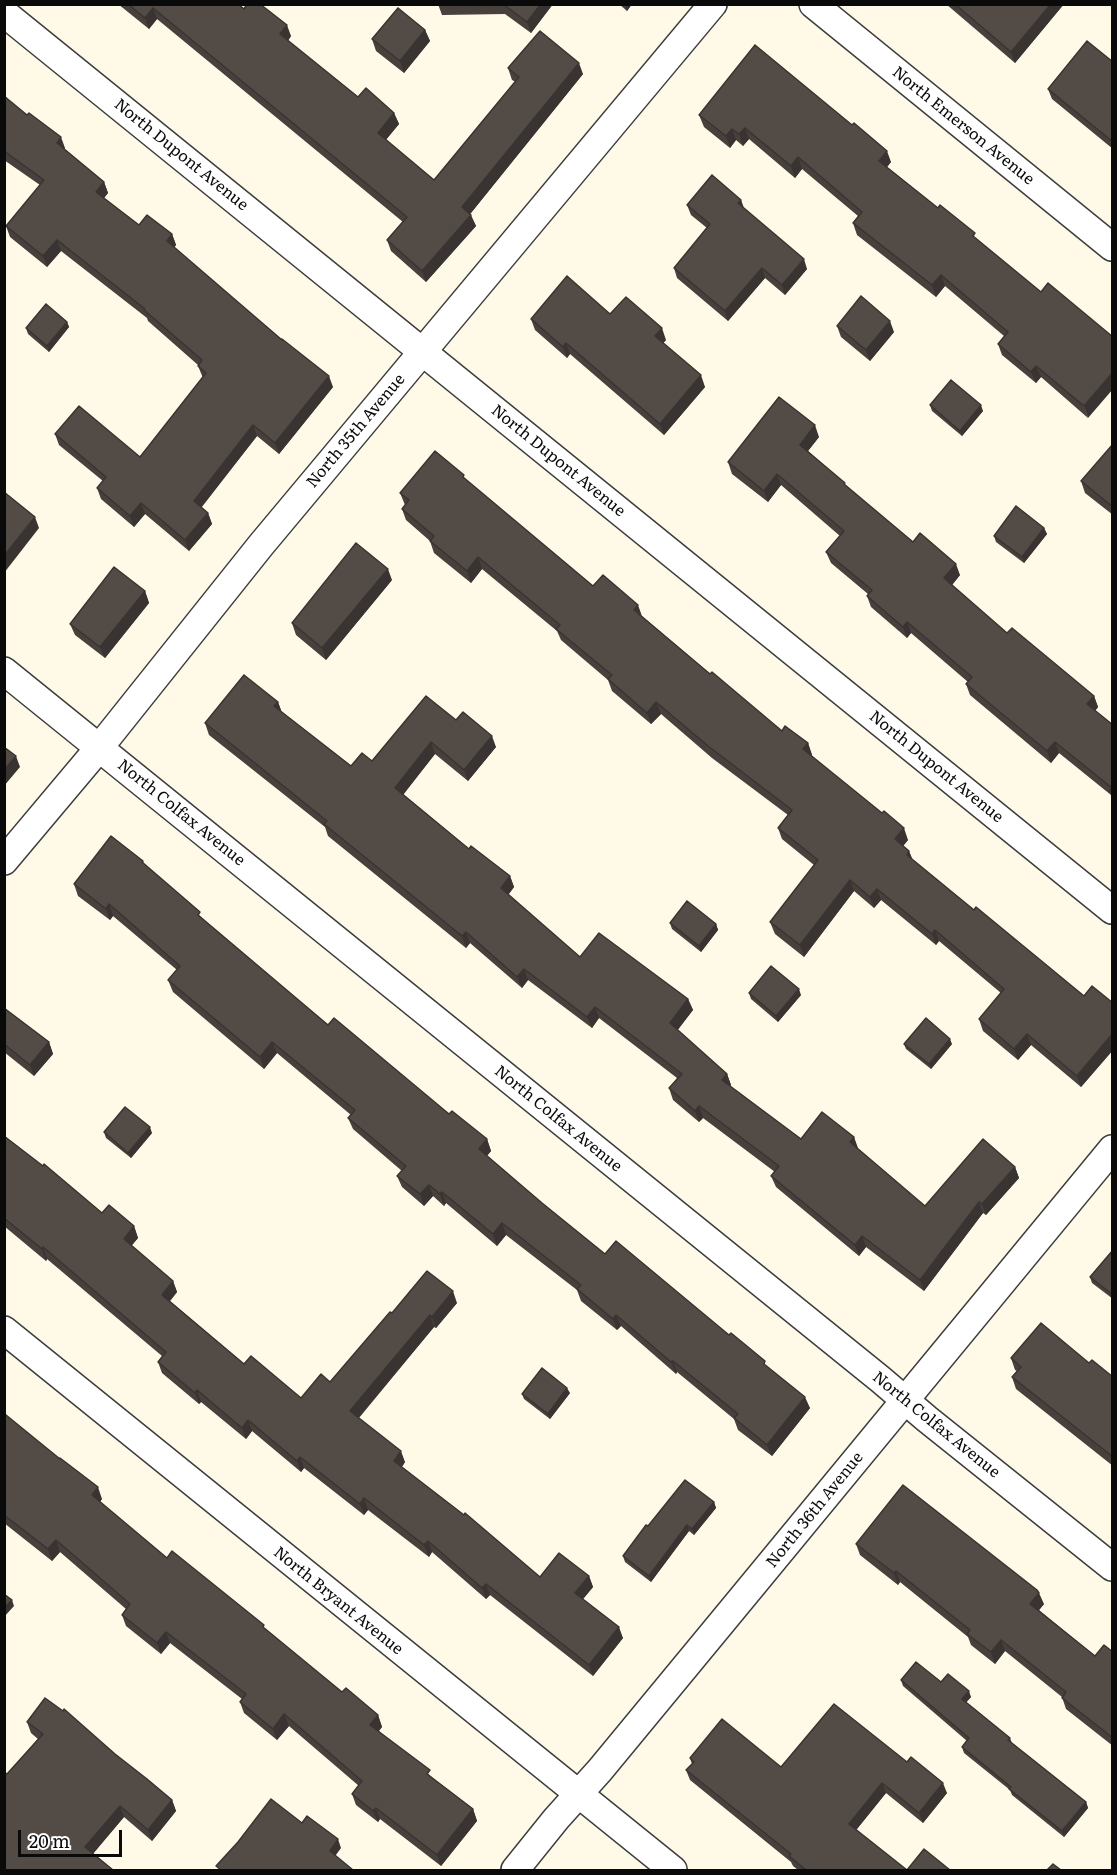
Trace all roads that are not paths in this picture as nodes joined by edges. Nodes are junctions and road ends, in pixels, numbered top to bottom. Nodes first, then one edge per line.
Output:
1 (713, 4) edge
2 (813, 4) edge
3 (4, 12) edge
4 (1113, 247) edge
5 (423, 351) junction
6 (4, 671) edge
7 (99, 748) junction
8 (4, 861) edge
9 (1113, 910) edge
10 (1113, 1149) edge
11 (4, 1329) edge
12 (905, 1401) junction
13 (1113, 1567) edge
14 (578, 1793) junction
15 (515, 1870) edge
16 (673, 1870) edge

1 - 5 street, North 35th Avenue
2 - 4 street, North Emerson Avenue
3 - 5 street, North Dupont Avenue
5 - 7 street, North 35th Avenue
5 - 9 street, North Dupont Avenue
6 - 7 street, North Colfax Avenue
7 - 8 street, North 35th Avenue
7 - 12 street, North Colfax Avenue
10 - 12 street, North 36th Avenue
11 - 14 street, North Bryant Avenue
12 - 13 street, North Colfax Avenue
12 - 14 street, North 36th Avenue
14 - 15 street, North 36th Avenue
14 - 16 street, North Bryant Avenue

